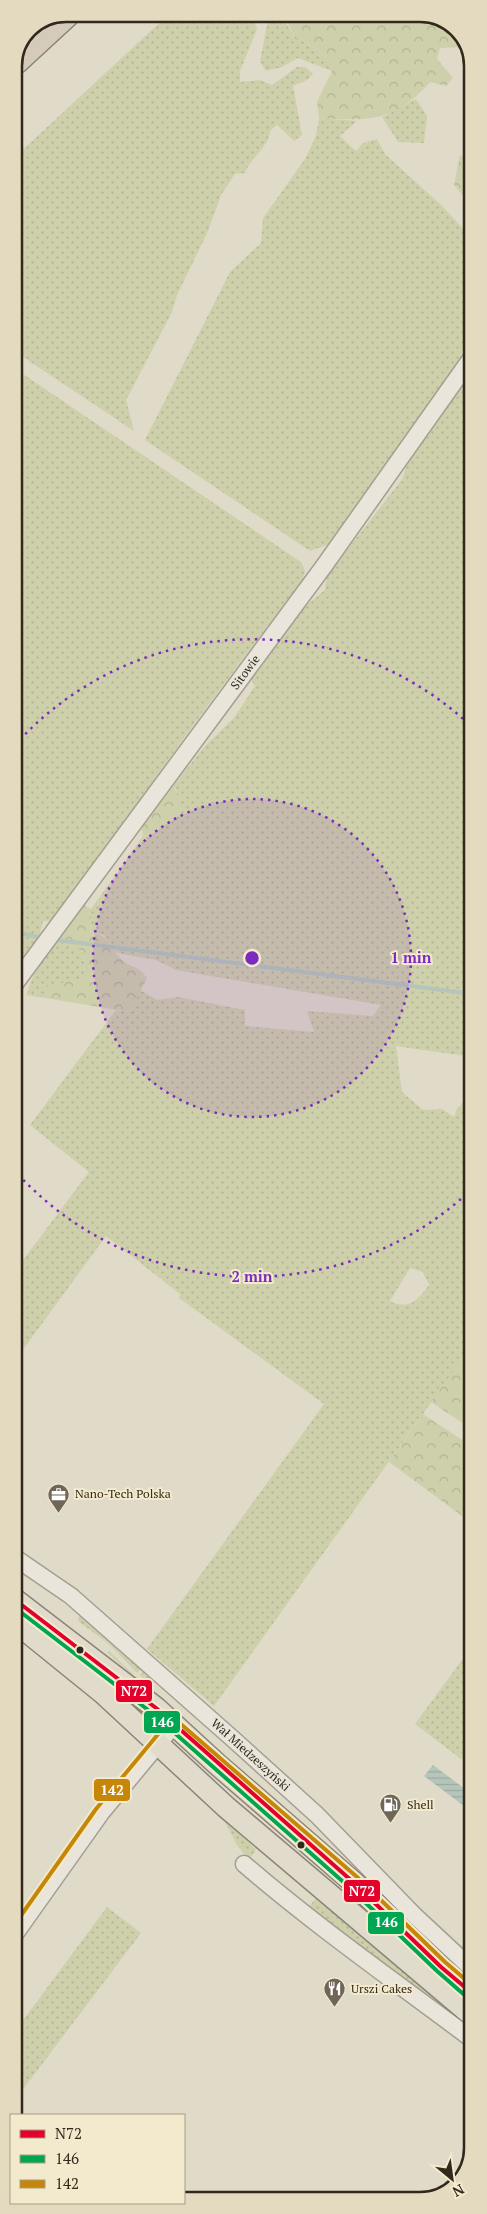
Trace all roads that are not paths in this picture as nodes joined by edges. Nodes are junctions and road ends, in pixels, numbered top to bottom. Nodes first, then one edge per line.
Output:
1 (57, 23) edge
2 (25, 53) edge
3 (464, 368) edge
4 (22, 974) edge
5 (22, 1562) edge
6 (22, 1605) edge
7 (22, 1627) edge
8 (174, 1725) junction
9 (158, 1743) junction
10 (244, 1864) dead end
11 (22, 1924) edge
12 (464, 1962) edge
13 (464, 1986) edge
14 (464, 2008) edge
15 (464, 2033) edge

1 - 2 highway
3 - 4 street, Sitowie
5 - 12 street, Wał Miedzeszyński
6 - 8 main road
7 - 9 main road
8 - 9 street
8 - 13 main road
9 - 11 street
9 - 14 main road
10 - 15 street

